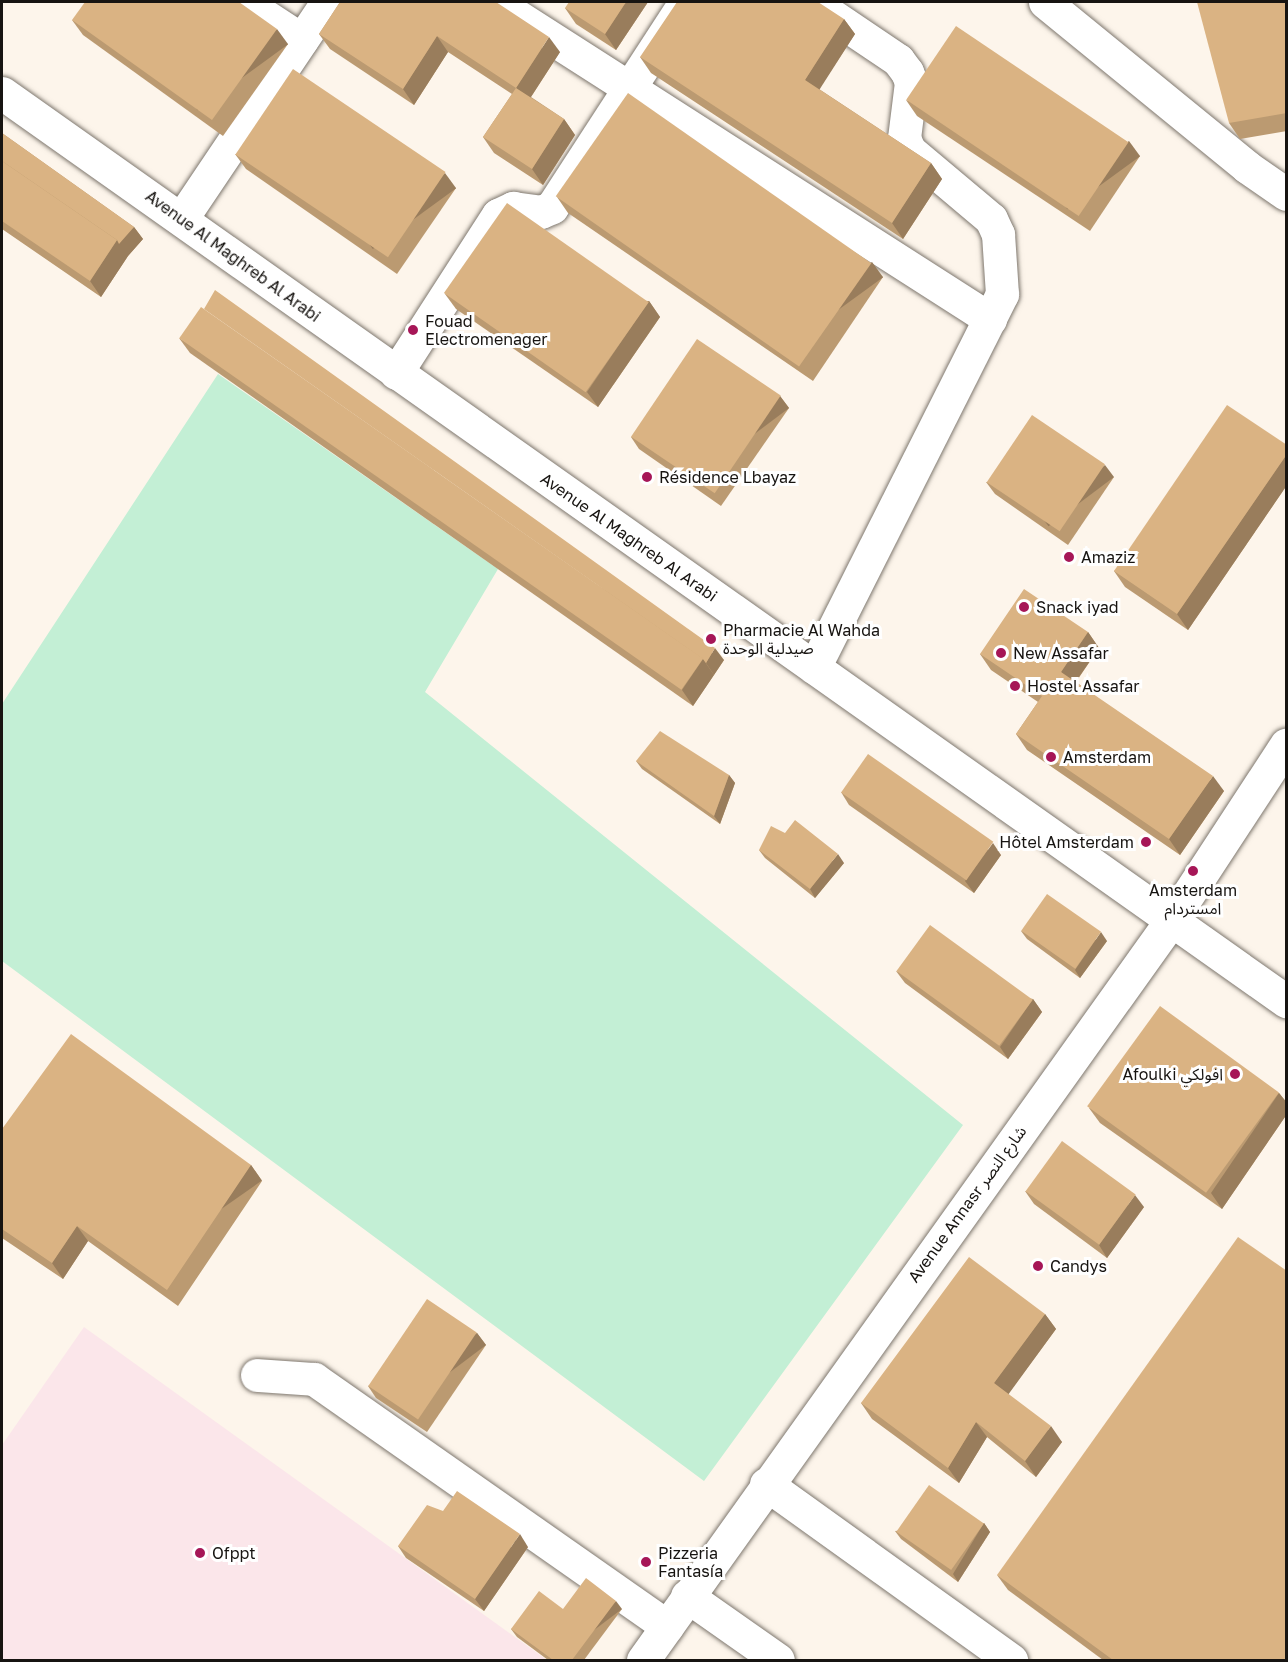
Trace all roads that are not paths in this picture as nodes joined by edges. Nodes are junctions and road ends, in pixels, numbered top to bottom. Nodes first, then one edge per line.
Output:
1 (244, 2) edge
2 (327, 2) edge
3 (495, 2) edge
4 (685, 2) edge
5 (812, 2) edge
6 (1045, 2) edge
7 (302, 40) junction
8 (630, 88) junction
9 (2, 93) edge
10 (1287, 194) edge
11 (182, 218) junction
12 (990, 319) junction
13 (396, 373) junction
14 (814, 667) junction
15 (1287, 745) edge
16 (1170, 922) junction
17 (1287, 1001) edge
18 (257, 1375) dead end
19 (766, 1484) junction
20 (687, 1596) junction
21 (667, 1626) junction
22 (643, 1660) edge
23 (778, 1660) edge
24 (1011, 1660) edge

1 - 7 street
2 - 7 street
3 - 8 street
4 - 8 street
5 - 12 street
6 - 10 street
7 - 11 street
8 - 12 street
8 - 13 street
9 - 11 street, Avenue Al Maghreb Al Arabi
11 - 13 street, Avenue Al Maghreb Al Arabi
12 - 14 street
13 - 14 street, Avenue Al Maghreb Al Arabi
14 - 16 street, Avenue Al Maghreb Al Arabi
15 - 16 street, Avenue Annasr شارع النصر
16 - 17 street, Avenue Al Maghreb Al Arabi
16 - 19 street, Avenue Annasr شارع النصر
18 - 21 street
19 - 20 street, Avenue Annasr شارع النصر
19 - 24 street
20 - 21 street, Avenue Annasr شارع النصر
20 - 23 street
21 - 22 street, Avenue Annasr شارع النصر

